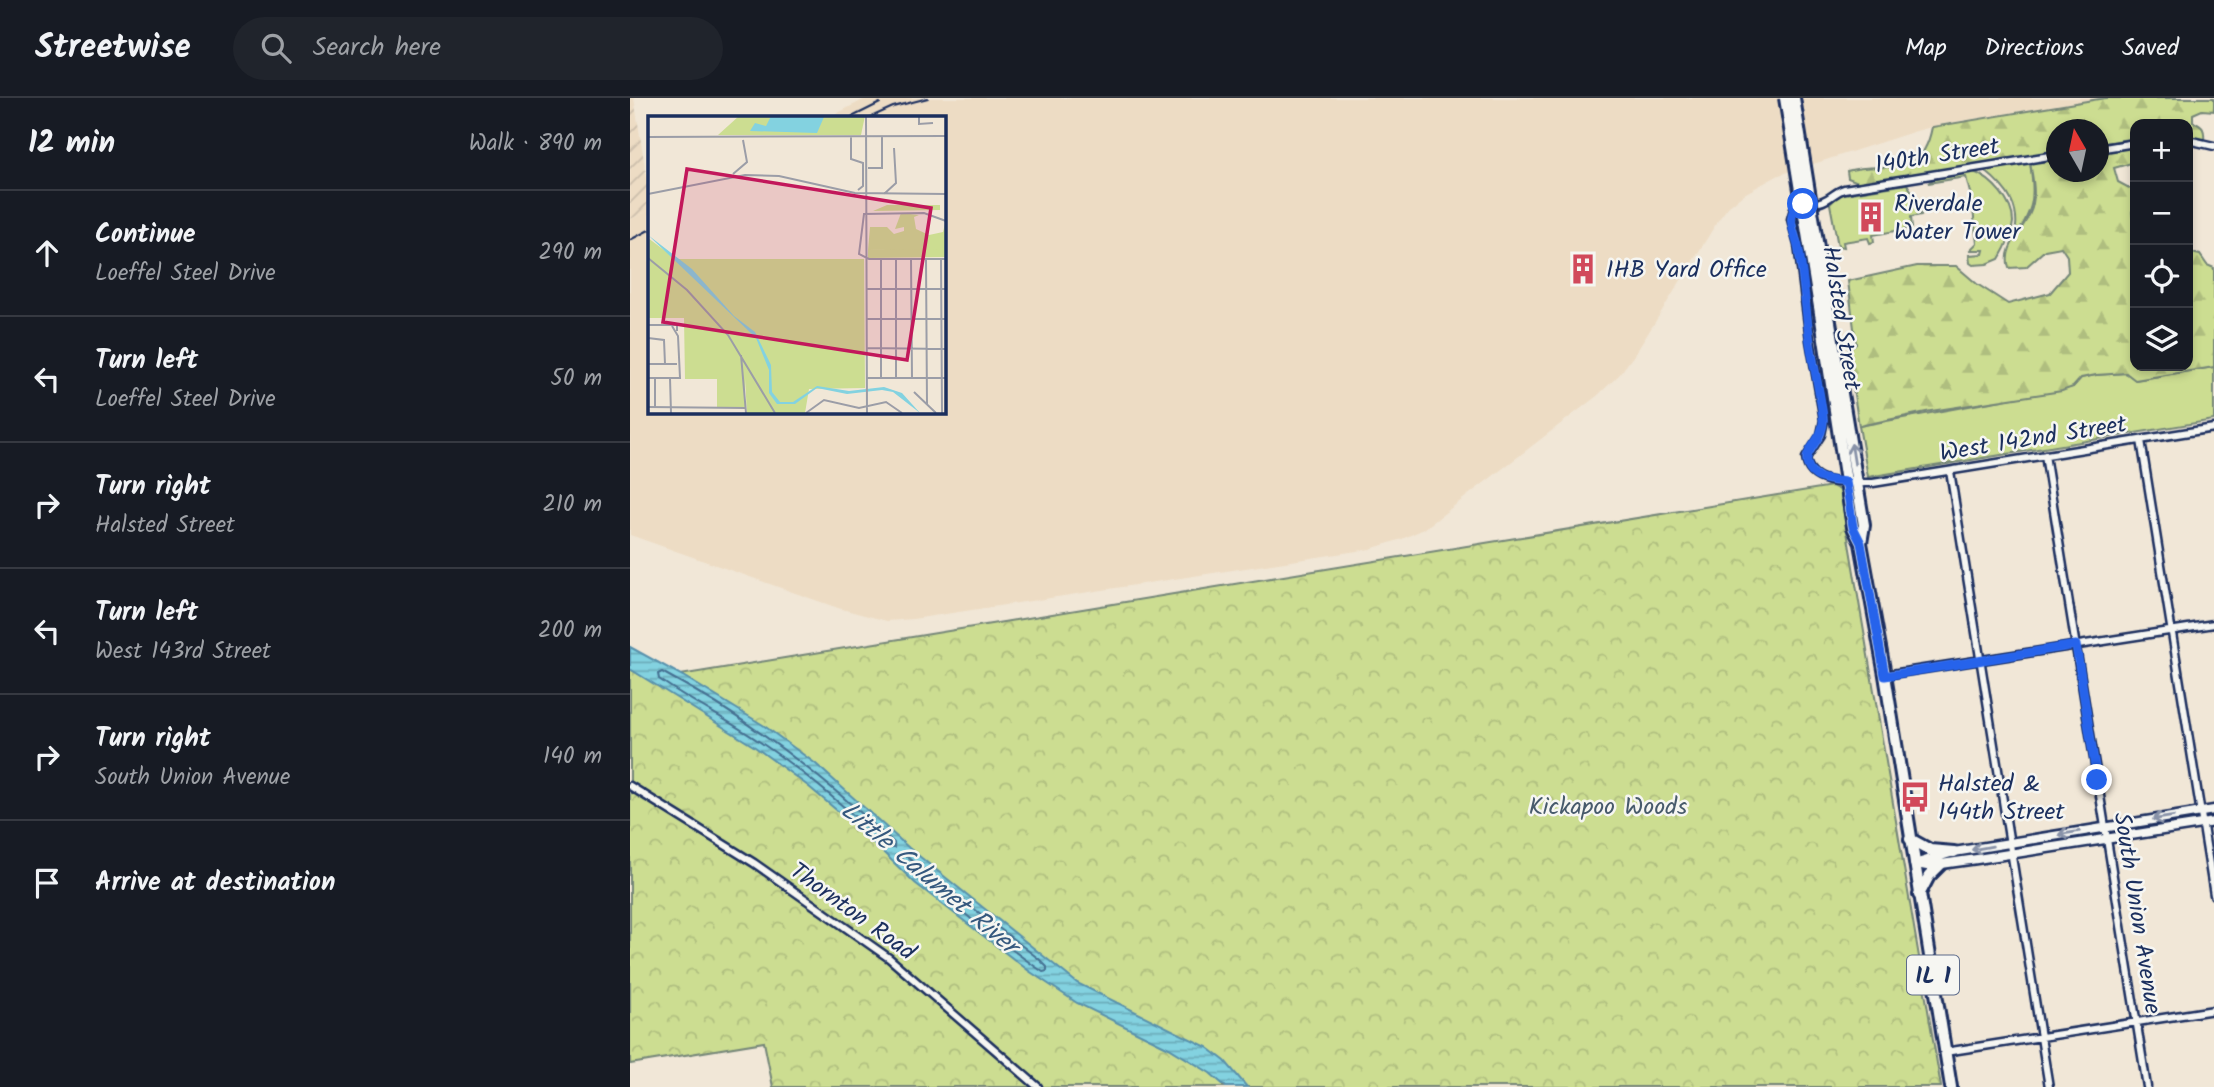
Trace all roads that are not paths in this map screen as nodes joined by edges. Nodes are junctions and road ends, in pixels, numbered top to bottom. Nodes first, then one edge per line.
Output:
1 (1786, 98) edge
2 (1794, 98) edge
3 (2193, 140) edge
4 (2130, 144) edge
5 (2214, 146) edge
6 (2109, 147) edge
7 (2046, 157) edge
8 (1824, 312) junction
9 (2214, 428) edge
10 (2141, 440) junction
11 (2045, 455) junction
12 (1950, 471) junction
13 (1851, 482) junction
14 (2214, 624) edge
15 (2171, 631) junction
16 (2076, 645) junction
17 (1980, 660) junction
18 (1885, 676) junction
19 (630, 786) edge
20 (2214, 810) edge
21 (2201, 812) junction
22 (2214, 822) edge
23 (2202, 824) junction
24 (2105, 827) junction
25 (1910, 839) junction
26 (2107, 839) junction
27 (2010, 843) junction
28 (1954, 852) junction
29 (2012, 854) junction
30 (1914, 864) junction
31 (1941, 864) junction
32 (1920, 895) junction
33 (2214, 895) edge
34 (2214, 1010) edge
35 (2136, 1023) junction
36 (2041, 1038) junction
37 (1945, 1052) junction
38 (1038, 1087) edge
39 (1951, 1087) edge
40 (2049, 1087) edge
41 (2147, 1087) edge

1 - 8 main road, Halsted Street / IL 1, bridge
2 - 8 main road, Halsted Street / IL 1, bridge
3 - 5 street
4 - 6 street
7 - 13 street, 140th Street
8 - 13 main road, Halsted Street / IL 1
9 - 10 street, West 142nd Street
10 - 11 street, West 142nd Street
10 - 15 street
11 - 12 street, West 142nd Street
11 - 16 street, South Union Avenue
12 - 13 street, West 142nd Street
12 - 17 street
13 - 18 main road, Halsted Street / IL 1
14 - 15 street
15 - 16 street
15 - 21 street
16 - 17 street
16 - 24 street, South Union Avenue
17 - 18 street
17 - 27 street
18 - 25 main road, Halsted Street / IL 1
19 - 38 street, Thornton Road
20 - 21 street
21 - 23 street
21 -> 24 street
22 - 23 street
23 - 26 street
23 - 33 street
24 - 26 street, South Union Avenue
24 -> 27 street
25 - 28 main road
25 - 30 main road, Halsted Street / IL 1
26 - 29 street
26 - 35 street, South Union Avenue
27 -> 28 street
27 - 29 street
28 - 30 street
29 - 31 street
29 - 36 street
30 - 31 street
30 - 32 main road, Halsted Street / IL 1
31 - 32 main road
32 - 37 main road, Halsted Street / IL 1
34 - 35 street
35 - 36 street
35 - 41 street, South Union Avenue
36 - 37 street
36 - 40 street
37 - 39 main road, Halsted Street / IL 1

